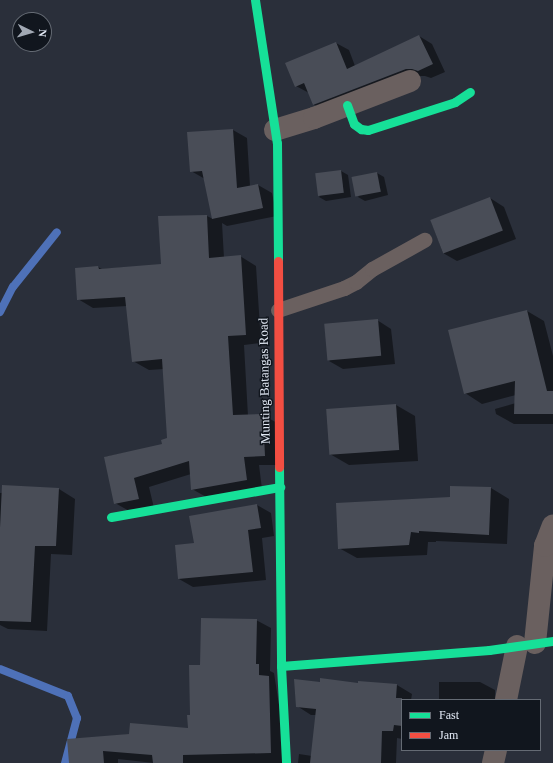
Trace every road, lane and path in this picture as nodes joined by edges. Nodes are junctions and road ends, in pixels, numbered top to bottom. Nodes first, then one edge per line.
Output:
1 (255, 0) edge
2 (410, 81) dead end
3 (470, 92) dead end
4 (347, 105) junction
5 (274, 130) junction
6 (424, 240) dead end
7 (278, 310) junction
8 (280, 486) junction
9 (110, 517) dead end
10 (553, 525) edge
11 (535, 643) edge
12 (281, 666) junction
13 (507, 699) edge
14 (496, 751) edge
15 (286, 763) edge
16 (493, 763) edge

1 - 5 street, Munting Batangas Road
2 - 4 street
3 - 4 street
4 - 5 street
5 - 7 street, Munting Batangas Road
6 - 7 lane
7 - 8 street, Munting Batangas Road
8 - 9 street
8 - 12 street, Munting Batangas Road
10 - 11 street
11 - 12 street
11 - 13 street
12 - 15 street, Munting Batangas Road
14 - 16 street

